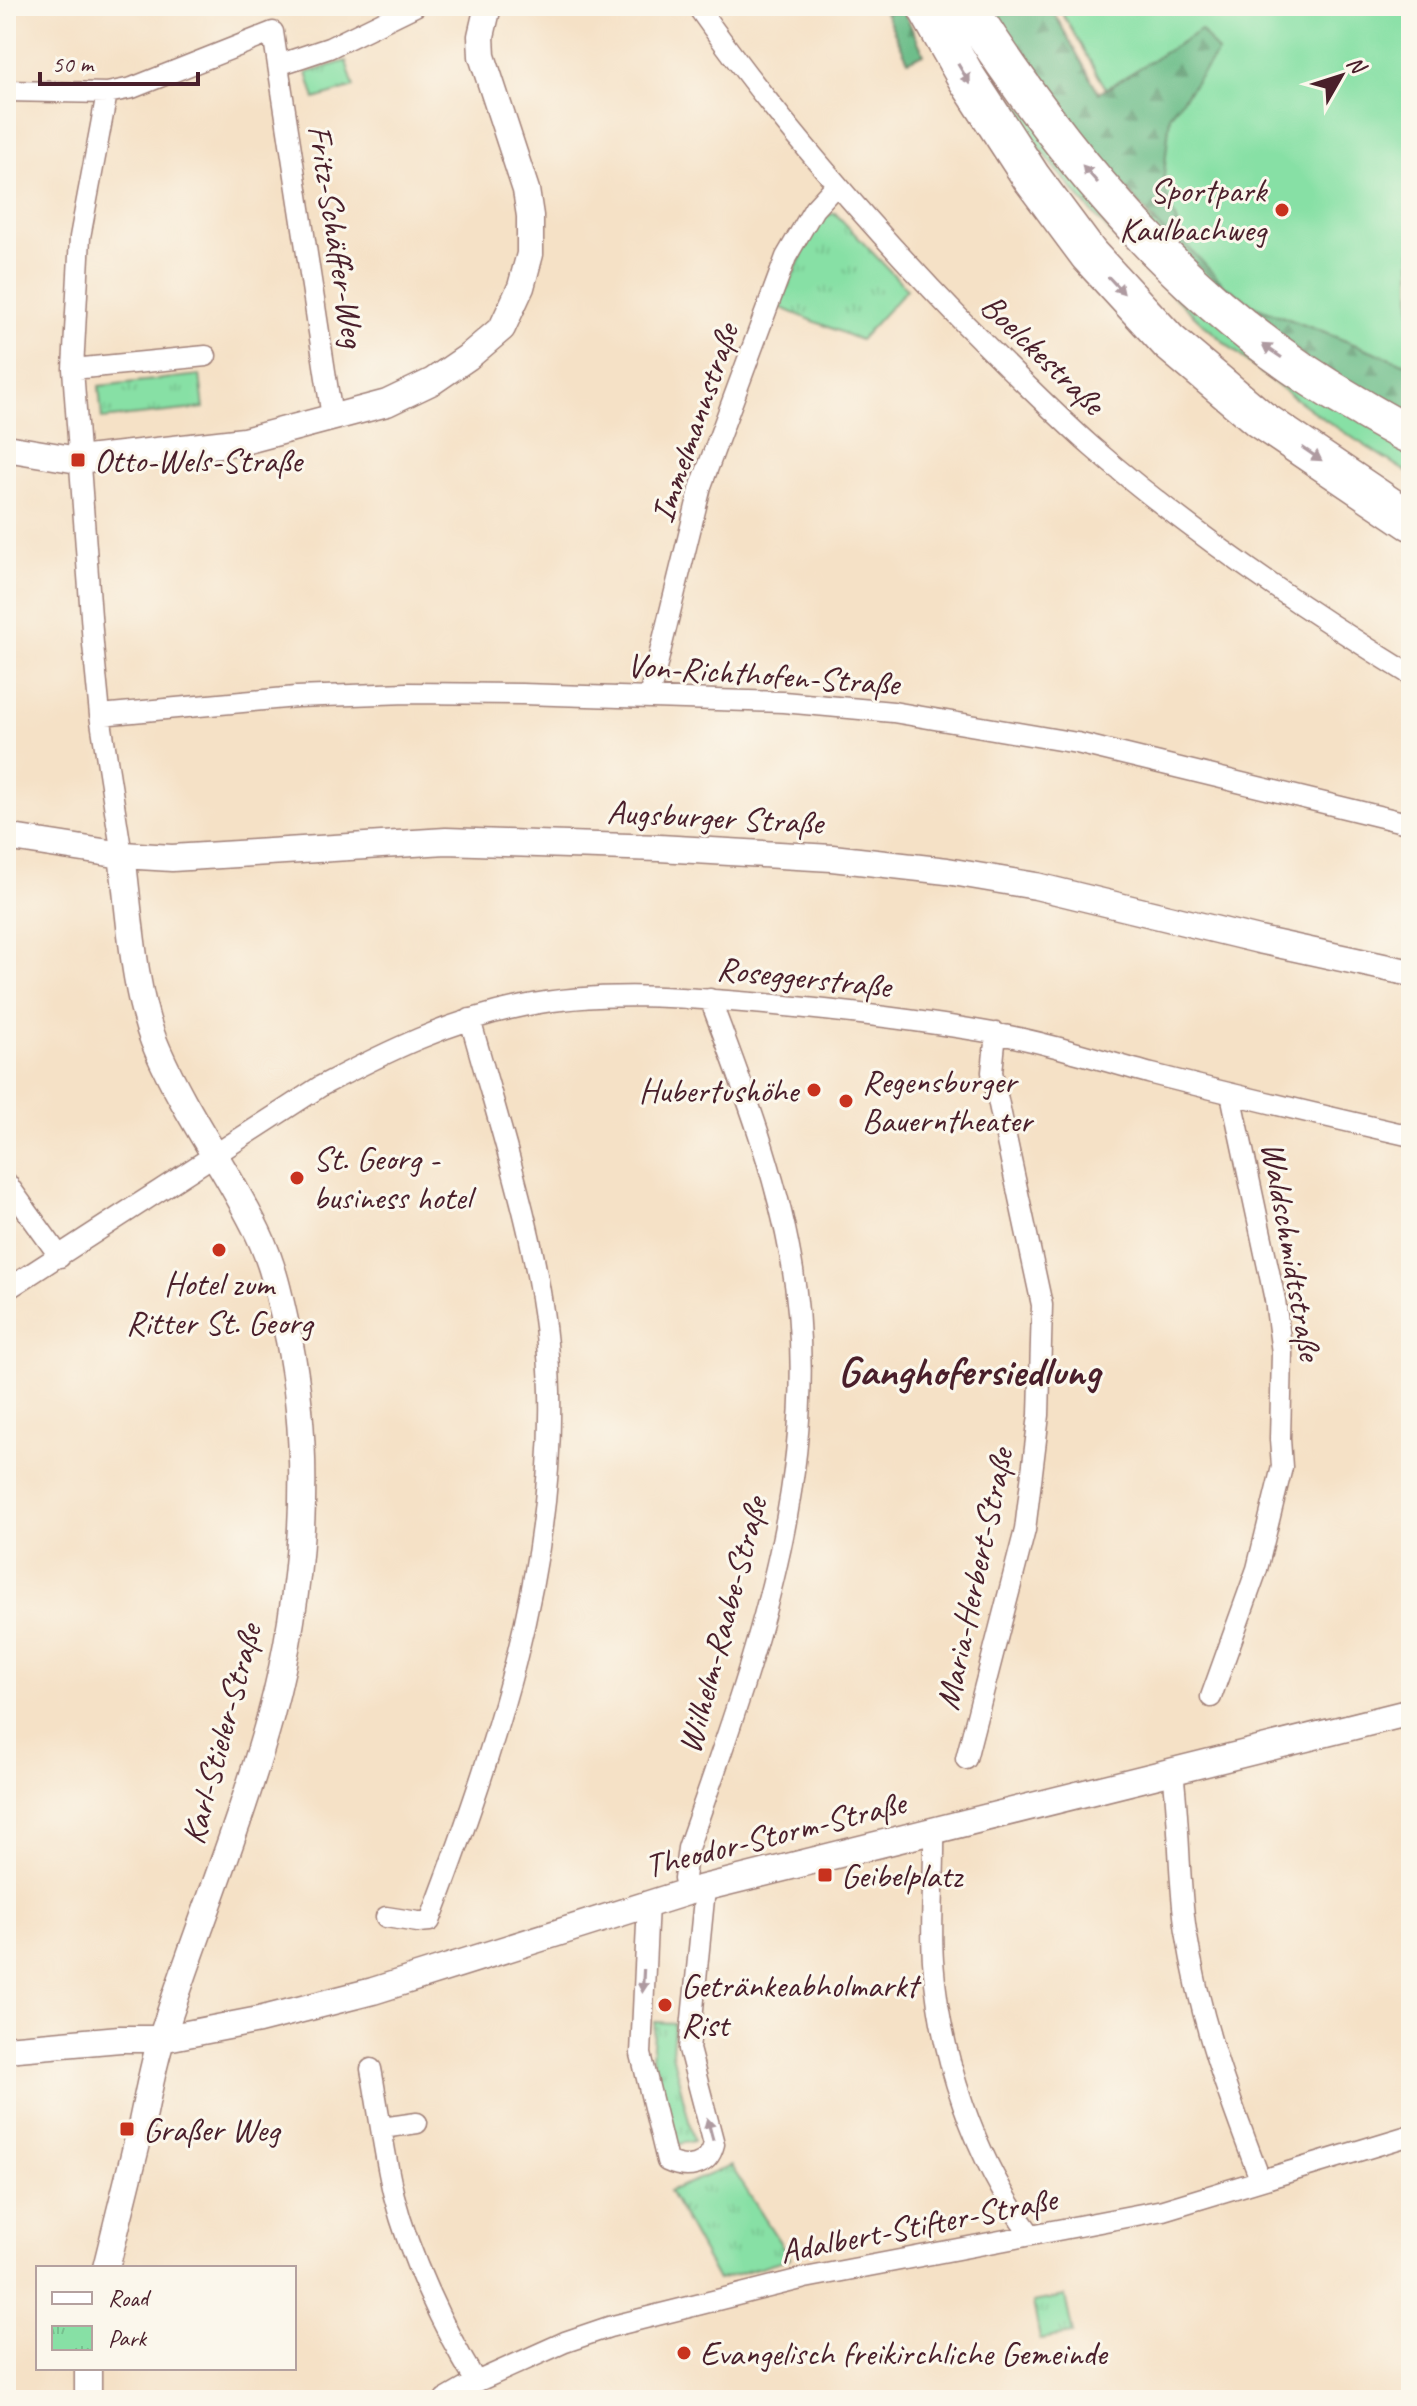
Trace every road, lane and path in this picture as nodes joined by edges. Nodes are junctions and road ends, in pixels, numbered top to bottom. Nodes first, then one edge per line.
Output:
1 (415, 6) edge
2 (488, 6) edge
3 (697, 6) edge
4 (926, 6) edge
5 (967, 6) edge
6 (278, 65) junction
7 (6, 91) edge
8 (107, 93) junction
9 (836, 185) junction
10 (206, 356) dead end
11 (73, 369) junction
12 (332, 417) junction
13 (1411, 435) edge
14 (6, 448) edge
15 (78, 460) junction
16 (1411, 521) edge
17 (1411, 675) edge
18 (649, 697) junction
19 (100, 715) junction
20 (1411, 824) edge
21 (6, 837) edge
22 (122, 855) junction
23 (1411, 973) edge
24 (710, 999) junction
25 (470, 1019) junction
26 (996, 1033) junction
27 (1231, 1094) junction
28 (1411, 1136) edge
29 (214, 1156) junction
30 (6, 1182) edge
31 (60, 1257) junction
32 (6, 1290) edge
33 (1211, 1697) dead end
34 (1411, 1712) edge
35 (966, 1759) dead end
36 (1173, 1772) junction
37 (934, 1832) junction
38 (696, 1891) junction
39 (648, 1903) junction
40 (386, 1917) dead end
41 (161, 2039) junction
42 (6, 2049) edge
43 (371, 2069) dead end
44 (417, 2123) dead end
45 (382, 2128) junction
46 (1411, 2135) edge
47 (1260, 2179) junction
48 (1031, 2235) junction
49 (106, 2266) edge
50 (88, 2370) edge
51 (476, 2382) junction
52 (88, 2400) edge
53 (445, 2400) edge

1 - 6 street
2 - 12 street
3 - 9 street, Boelckestraße
4 -> 16 highway
13 -> 5 highway
6 - 8 street, Fritz-Schäffer-Weg
6 - 12 street, Fritz-Schäffer-Weg
7 - 8 street
8 - 11 street
9 - 17 street, Boelckestraße
9 - 18 street, Immelmannstraße
10 - 11 street
11 - 15 street
12 - 15 street
14 - 15 street
15 - 19 street
18 - 19 street, Von-Richthofen-Straße
18 - 20 street, Von-Richthofen-Straße
19 - 22 street
21 - 22 street, Augsburger Straße
22 - 23 street, Augsburger Straße
22 - 29 street, Karl-Stieler-Straße
24 - 25 street, Roseggerstraße
24 - 26 street, Roseggerstraße
24 - 38 street, Wilhelm-Raabe-Straße
25 - 29 street, Roseggerstraße
25 - 40 street
26 - 27 street, Roseggerstraße
26 - 35 street, Maria-Herbert-Straße
27 - 28 street, Roseggerstraße
27 - 33 street, Waldschmidtstraße
29 - 31 street, Roseggerstraße
29 - 41 street, Karl-Stieler-Straße
30 - 31 street
31 - 32 street, Roseggerstraße
34 - 36 street, Theodor-Storm-Straße
36 - 37 street, Theodor-Storm-Straße
36 - 47 street
37 - 38 street, Theodor-Storm-Straße
37 - 48 street
38 - 39 street, Theodor-Storm-Straße
39 -> 38 street
39 - 41 street, Theodor-Storm-Straße
41 - 42 street
41 - 49 street, Karl-Stieler-Straße
43 - 45 street
44 - 45 street
45 - 51 street
46 - 47 street, Adalbert-Stifter-Straße
47 - 48 street, Adalbert-Stifter-Straße
48 - 51 street, Adalbert-Stifter-Straße
50 - 52 street
51 - 53 street, Adalbert-Stifter-Straße

